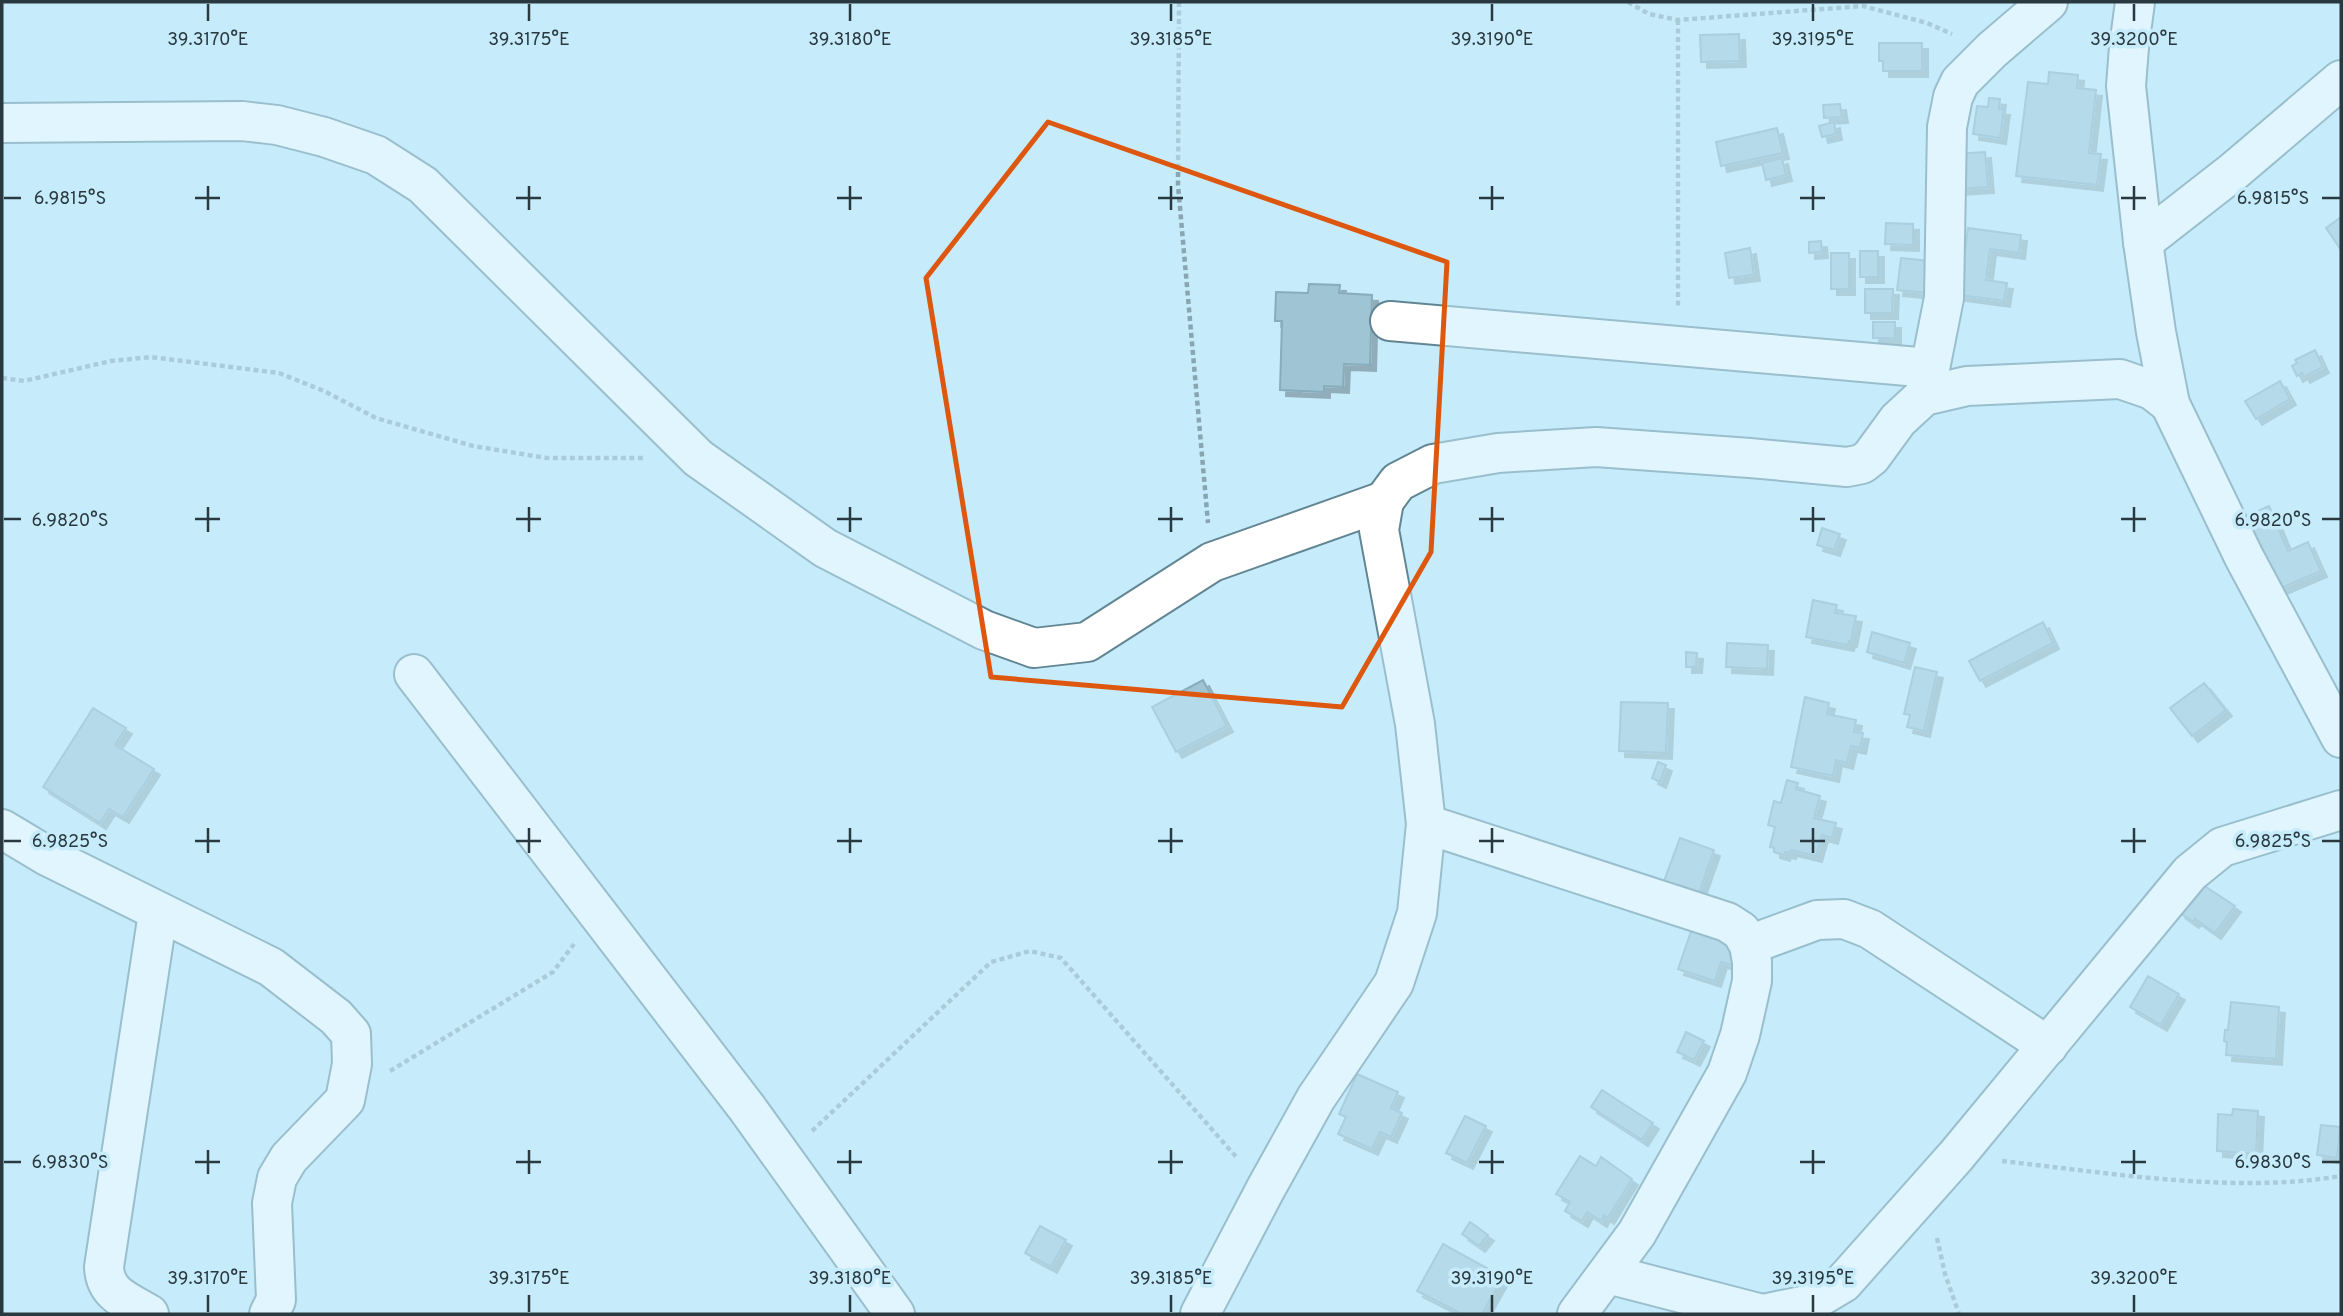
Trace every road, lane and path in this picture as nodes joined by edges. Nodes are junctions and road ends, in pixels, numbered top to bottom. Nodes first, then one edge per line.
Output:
1 (1179, 2) edge
2 (1628, 2) edge
3 (2048, 2) edge
4 (2135, 2) edge
5 (1678, 20) junction
6 (1992, 50) junction
7 (2337, 93) edge
8 (2, 123) edge
9 (2143, 243) junction
10 (1390, 321) dead end
11 (1678, 347) junction
12 (2, 378) edge
13 (1927, 382) junction
14 (2170, 404) junction
15 (698, 458) junction
16 (1384, 501) junction
17 (1212, 562) junction
18 (414, 674) dead end
19 (2341, 738) edge
20 (2341, 810) edge
21 (1426, 824) junction
22 (2, 829) edge
23 (158, 913) junction
24 (598, 913) junction
25 (1749, 946) junction
26 (2048, 1046) junction
27 (345, 1100) junction
28 (1956, 1156) junction
29 (783, 1158) junction
30 (2341, 1175) edge
31 (1926, 1189) junction
32 (1265, 1190) junction
33 (1608, 1274) junction
34 (149, 1314) edge
35 (269, 1314) edge
36 (895, 1314) edge
37 (1199, 1314) edge
38 (1577, 1314) edge
39 (1763, 1314) edge
40 (1959, 1314) edge

1 - 17 path
2 - 5 path
3 - 6 street
4 - 9 street
5 - 6 path
5 - 11 path
6 - 13 street
7 - 9 street
8 - 15 street
9 - 14 street
10 - 11 street
11 - 13 street
12 - 15 path
13 - 14 street
13 - 16 street
14 - 19 street
15 - 17 street
16 - 17 street
16 - 21 street
18 - 24 street
20 - 26 street
21 - 25 street
21 - 32 street
22 - 23 street
23 - 27 street
23 - 34 street
24 - 27 path
24 - 29 street
25 - 26 street
25 - 33 street
26 - 28 street
27 - 35 street
28 - 30 path
28 - 31 street
29 - 32 path
29 - 36 street
31 - 39 street
31 - 40 path
32 - 37 street
33 - 38 street
33 - 39 street

